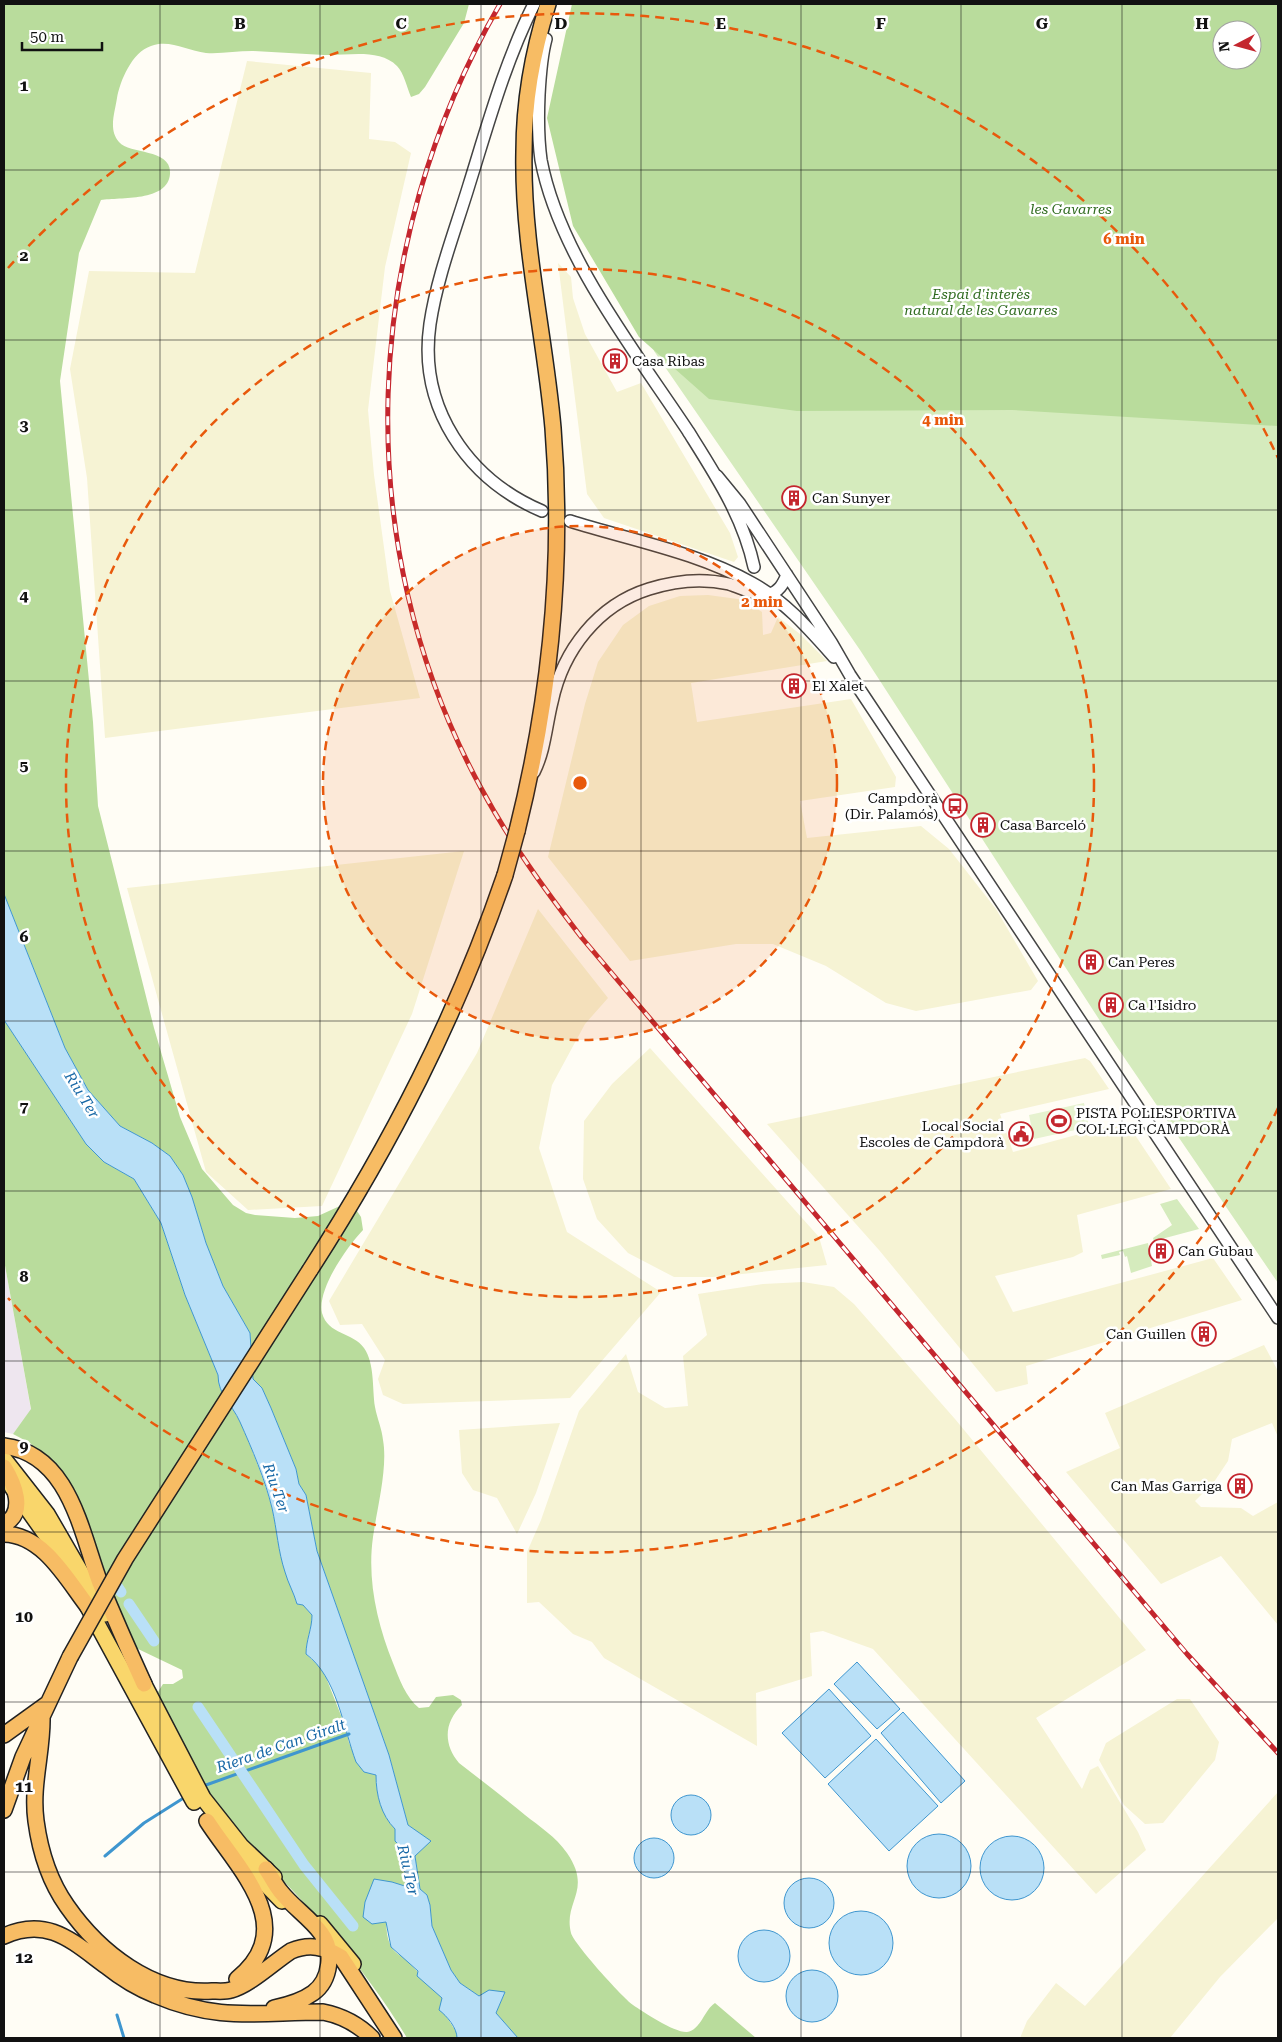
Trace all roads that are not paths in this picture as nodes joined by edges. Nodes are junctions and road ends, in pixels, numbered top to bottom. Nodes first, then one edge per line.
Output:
1 (534, 4) edge
2 (548, 4) edge
3 (556, 4) edge
4 (718, 476) junction
5 (542, 511) dead end
6 (570, 521) dead end
7 (774, 557) junction
8 (754, 567) junction
9 (787, 576) junction
10 (752, 583) junction
11 (769, 594) junction
12 (850, 675) junction
13 (530, 780) junction
14 (1278, 1318) edge
15 (4, 1446) edge
16 (4, 1459) edge
17 (4, 1467) edge
18 (4, 1476) edge
19 (15, 1490) junction
20 (4, 1524) edge
21 (4, 1534) edge
22 (89, 1608) junction
23 (144, 1684) junction
24 (45, 1709) junction
25 (4, 1735) edge
26 (4, 1810) edge
27 (207, 1821) junction
28 (266, 1869) junction
29 (4, 1936) edge
30 (329, 1950) junction
31 (201, 1992) junction
32 (248, 2015) junction
33 (372, 2038) edge
34 (389, 2038) edge
35 (394, 2038) edge
36 (401, 2038) edge

1 - 5 street
2 - 13 highway
3 - 4 street
4 - 7 street
4 - 8 street
6 - 10 street
7 - 8 street
7 - 9 street
8 - 10 street
9 - 11 street
9 - 12 street
10 - 11 street
11 - 12 street
11 - 13 street
12 - 14 street
13 - 24 highway, bridge
15 - 23 highway
16 - 23 main road
17 - 19 highway
18 - 19 main road
19 - 20 highway
19 - 22 main road
21 - 22 highway
22 - 27 main road
23 - 28 main road
24 - 25 highway
24 - 26 highway
24 - 31 highway
27 - 30 main road
27 - 31 highway
28 - 30 highway
28 - 36 main road
29 - 32 highway
30 - 31 highway
30 - 32 highway
30 - 34 main road
30 - 35 highway
32 - 33 highway

